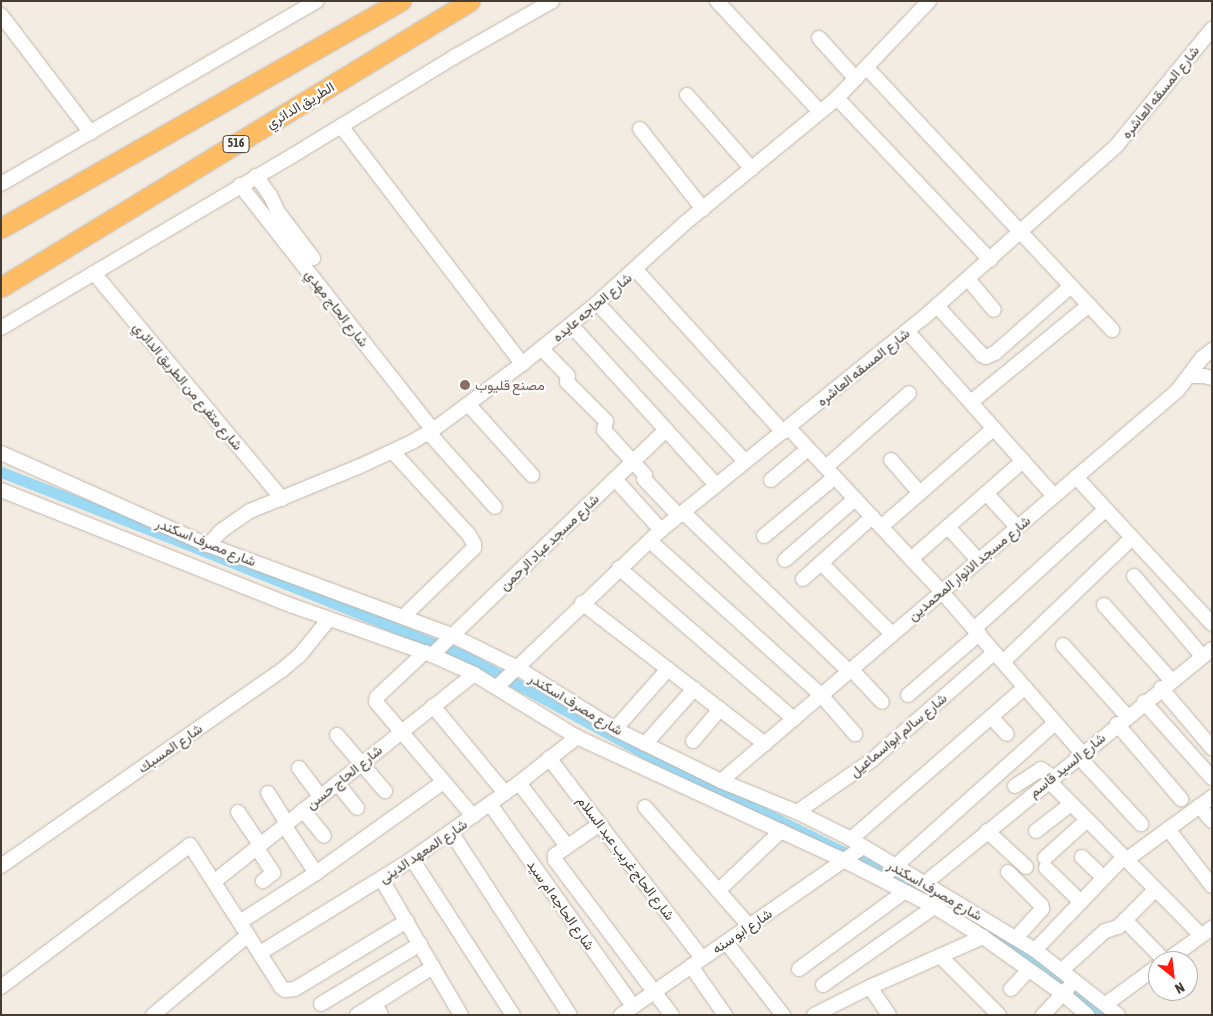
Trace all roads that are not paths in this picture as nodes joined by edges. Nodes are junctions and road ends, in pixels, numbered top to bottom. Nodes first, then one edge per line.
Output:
1 (317, 1) edge
2 (401, 1) edge
3 (470, 1) edge
4 (552, 1) edge
5 (718, 1) edge
6 (930, 1) edge
7 (1, 15) edge
8 (1212, 29) edge
9 (819, 38) dead end
10 (867, 68) junction
11 (856, 79) junction
12 (687, 95) dead end
13 (836, 98) junction
14 (820, 112) junction
15 (341, 126) junction
16 (640, 129) dead end
17 (91, 133) junction
18 (752, 169) junction
19 (256, 176) junction
20 (1, 184) edge
21 (240, 185) junction
22 (702, 209) junction
23 (1, 228) edge
24 (1022, 232) junction
25 (313, 258) dead end
26 (990, 260) junction
27 (636, 270) junction
28 (94, 273) junction
29 (968, 279) junction
30 (1071, 286) junction
31 (1, 287) edge
32 (597, 303) junction
33 (1090, 305) junction
34 (937, 306) junction
35 (994, 310) dead end
36 (571, 325) junction
37 (1, 328) edge
38 (1112, 330) dead end
39 (907, 331) junction
40 (542, 349) junction
41 (1212, 350) edge
42 (522, 364) junction
43 (1189, 376) junction
44 (1212, 378) edge
45 (909, 393) dead end
46 (971, 402) junction
47 (468, 404) junction
48 (994, 428) junction
49 (666, 430) junction
50 (786, 430) junction
51 (431, 431) junction
52 (808, 449) junction
53 (393, 452) junction
54 (1, 453) edge
55 (891, 460) dead end
56 (1023, 461) junction
57 (633, 462) junction
58 (745, 462) junction
59 (830, 472) junction
60 (532, 475) dead end
61 (1076, 477) junction
62 (615, 479) junction
63 (771, 480) dead end
64 (716, 485) junction
65 (1, 490) edge
66 (920, 493) junction
67 (986, 493) junction
68 (1054, 496) junction
69 (282, 499) junction
70 (855, 499) junction
71 (495, 506) dead end
72 (1106, 509) junction
73 (681, 514) junction
74 (876, 522) junction
75 (948, 526) junction
76 (1017, 527) junction
77 (661, 530) junction
78 (764, 536) dead end
79 (1132, 538) junction
80 (650, 541) junction
81 (208, 545) junction
82 (911, 559) junction
83 (785, 560) dead end
84 (978, 560) junction
85 (821, 563) junction
86 (619, 568) junction
87 (1134, 576) dead end
88 (803, 579) dead end
89 (941, 591) junction
90 (582, 603) junction
91 (1104, 605) dead end
92 (404, 616) junction
93 (329, 619) junction
94 (1212, 624) edge
95 (976, 632) junction
96 (892, 634) junction
97 (451, 635) junction
98 (1063, 645) dead end
99 (1207, 652) edge
100 (428, 653) junction
101 (998, 657) junction
102 (516, 667) junction
103 (668, 670) junction
104 (850, 670) junction
105 (474, 674) junction
106 (1166, 684) junction
107 (497, 687) junction
108 (1025, 687) junction
109 (694, 689) junction
110 (908, 694) dead end
111 (821, 695) junction
112 (882, 702) dead end
113 (1144, 702) junction
114 (433, 706) junction
115 (720, 710) junction
116 (991, 717) junction
117 (794, 719) junction
118 (1122, 720) junction
119 (1055, 724) junction
120 (615, 729) junction
121 (400, 732) junction
122 (855, 734) dead end
123 (1007, 734) dead end
124 (337, 735) dead end
125 (577, 736) junction
126 (693, 741) dead end
127 (645, 744) junction
128 (765, 744) junction
129 (1212, 748) edge
130 (1080, 754) junction
131 (550, 758) junction
132 (362, 763) junction
133 (299, 768) dead end
134 (1212, 778) edge
135 (1051, 779) junction
136 (721, 781) junction
137 (444, 782) junction
138 (337, 783) junction
139 (519, 783) junction
140 (1015, 786) dead end
141 (385, 791) dead end
142 (268, 793) dead end
143 (505, 793) junction
144 (320, 796) junction
145 (1212, 797) edge
146 (1181, 798) dead end
147 (490, 804) junction
148 (1071, 804) junction
149 (1199, 806) junction
150 (645, 807) dead end
151 (357, 808) dead end
152 (303, 810) junction
153 (238, 812) dead end
154 (797, 812) junction
155 (473, 816) junction
156 (1087, 820) junction
157 (1212, 821) edge
158 (286, 824) junction
159 (600, 824) junction
160 (1141, 824) dead end
161 (1168, 829) junction
162 (781, 831) junction
163 (987, 831) junction
164 (451, 832) junction
165 (1036, 832) dead end
166 (324, 836) dead end
167 (851, 839) junction
168 (258, 846) junction
169 (567, 846) junction
170 (863, 847) junction
171 (1082, 857) dead end
172 (412, 859) junction
173 (1124, 859) junction
174 (845, 861) junction
175 (1212, 863) edge
176 (1, 866) edge
177 (894, 867) junction
178 (1026, 867) dead end
179 (1200, 871) junction
180 (1008, 872) dead end
181 (316, 874) junction
182 (1104, 878) junction
183 (382, 880) junction
184 (881, 880) junction
185 (215, 881) junction
186 (263, 881) dead end
187 (924, 884) junction
188 (1212, 886) edge
189 (1155, 890) junction
190 (718, 891) junction
191 (904, 892) junction
192 (948, 897) junction
193 (1081, 902) junction
194 (935, 907) junction
195 (1125, 920) junction
196 (407, 921) junction
197 (240, 922) junction
198 (749, 926) junction
199 (1206, 931) edge
200 (248, 935) junction
201 (983, 937) junction
202 (1016, 938) junction
203 (726, 942) junction
204 (420, 944) junction
205 (1035, 950) junction
206 (1155, 951) edge
207 (1179, 951) edge
208 (260, 954) junction
209 (940, 956) junction
210 (697, 962) junction
211 (433, 967) junction
212 (799, 970) dead end
213 (1029, 970) junction
214 (1062, 970) junction
215 (1148, 973) edge
216 (1074, 980) junction
217 (823, 985) dead end
218 (1, 987) edge
219 (870, 987) junction
220 (1011, 990) dead end
221 (654, 992) junction
222 (1063, 994) junction
223 (321, 1004) dead end
224 (1106, 1004) junction
225 (633, 1006) junction
226 (378, 1009) edge
227 (153, 1015) edge
228 (357, 1015) edge
229 (461, 1015) edge
230 (513, 1015) edge
231 (570, 1015) edge
232 (621, 1015) edge
233 (672, 1015) edge
234 (725, 1015) edge
235 (783, 1015) edge
236 (814, 1015) edge
237 (889, 1015) edge
238 (999, 1015) edge
239 (1043, 1015) edge
240 (1087, 1015) edge
241 (1118, 1015) edge

1 - 17 street
2 - 23 highway
3 - 31 highway, الطريق الدائري / 516
4 - 15 street
5 - 14 street
6 - 10 street, شارع الحاجه عايده
7 - 17 street
8 - 24 street, شارع المسقه العاشره
9 - 11 street
10 - 11 street, شارع الحاجه عايده
10 - 24 street
11 - 13 street, شارع الحاجه عايده
12 - 18 street
13 - 14 street, شارع الحاجه عايده
13 - 26 street
14 - 18 street, شارع الحاجه عايده
15 - 19 street
15 - 42 street
16 - 22 street
17 - 20 street
18 - 22 street, شارع الحاجه عايده
19 - 21 street
19 - 25 street
21 - 28 street
21 - 51 street, شارع الحاج مهدي
22 - 27 street, شارع الحاجه عايده
24 - 26 street, شارع المسقه العاشره
24 - 30 street
26 - 29 street, شارع المسقه العاشره
27 - 32 street, شارع الحاجه عايده
27 - 50 street
28 - 37 street
28 - 69 street, شارع متفرع من الطريق الدائري
29 - 34 street, شارع المسقه العاشره
29 - 35 street
30 - 33 street
30 - 34 street
32 - 36 street, شارع الحاجه عايده
32 - 58 street
33 - 38 street
33 - 46 street
34 - 39 street, شارع المسقه العاشره
36 - 40 street, شارع الحاجه عايده
36 - 49 street
39 - 46 street
39 - 50 street, شارع المسقه العاشره
40 - 42 street, شارع الحاجه عايده
40 - 57 street
41 - 43 street, شارع مسجد الانوار المحمدين
42 - 47 street, شارع الحاجه عايده
43 - 44 street
43 - 61 street, شارع مسجد الانوار المحمدين
45 - 59 street
46 - 48 street
47 - 51 street, شارع الحاجه عايده
47 - 60 street
48 - 56 street
48 - 66 street
49 - 57 street, شارع مسجد عباد الرحمن
49 - 64 street
50 - 52 street
50 - 58 street, شارع المسقه العاشره
51 - 53 street, شارع الحاجه عايده
51 - 71 street, شارع الحاج مهدي
52 - 59 street
52 - 63 street
53 - 69 street, شارع الحاجه عايده
53 - 92 street
54 - 81 street, شارع مصرف اسكندر
55 - 66 street
56 - 67 street
56 - 68 street
57 - 62 street, شارع مسجد عباد الرحمن
57 - 73 street
58 - 64 street, شارع المسقه العاشره
59 - 70 street
59 - 78 street
61 - 68 street, شارع مسجد الانوار المحمدين
61 - 72 street
62 - 77 street
62 - 97 street, شارع مسجد عباد الرحمن
64 - 73 street, شارع المسقه العاشره
65 - 93 street, شارع مصرف اسكندر
66 - 74 street
67 - 75 street
67 - 76 street
68 - 76 street, شارع مسجد الانوار المحمدين
69 - 81 street, شارع الحاجه عايده
70 - 74 street
70 - 83 street
72 - 79 street
72 - 95 street
73 - 77 street, شارع المسقه العاشره
73 - 104 street
74 - 82 street
74 - 85 street
75 - 82 street
75 - 84 street
76 - 84 street, شارع مسجد الانوار المحمدين
77 - 80 street, شارع المسقه العاشره
79 - 94 street
79 - 101 street, شارع سالم ابواسماعيل
80 - 86 street, شارع المسقه العاشره
80 - 111 street
81 - 92 street, شارع مصرف اسكندر
82 - 89 street
84 - 89 street, شارع مسجد الانوار المحمدين
85 - 88 street
85 - 96 street
86 - 90 street, شارع المسقه العاشره
86 - 117 street
87 - 99 street
89 - 95 street
89 - 96 street, شارع مسجد الانوار المحمدين
90 - 102 street, شارع المسقه العاشره
90 - 103 street
91 - 106 street
92 - 97 street, شارع مصرف اسكندر
93 - 100 street, شارع مصرف اسكندر
93 - 176 street, شارع المسبك
95 - 101 street
95 - 110 street
96 - 104 street, شارع مسجد الانوار المحمدين
97 - 100 street, شارع مسجد عباد الرحمن
97 - 102 street, شارع مصرف اسكندر
98 - 118 street
99 - 106 street, شارع السيد قاسم
100 - 105 street, شارع مصرف اسكندر
100 - 121 street, شارع مسجد عباد الرحمن
101 - 108 street
101 - 154 street, شارع سالم ابواسماعيل
102 - 107 street, شارع المسقه العاشره
102 - 120 street, شارع مصرف اسكندر
103 - 109 street
103 - 120 street
104 - 111 street, شارع مسجد الانوار المحمدين
104 - 112 street
105 - 107 street, شارع مصرف اسكندر
105 - 114 street, شارع الحاج حسن
106 - 113 street, شارع السيد قاسم
106 - 129 street
107 - 125 street, شارع مصرف اسكندر
108 - 116 street
108 - 119 street
109 - 115 street
109 - 127 street
111 - 117 street, شارع مسجد الانوار المحمدين
111 - 122 street
113 - 118 street, شارع السيد قاسم
113 - 134 street
114 - 121 street, شارع الحاج حسن
114 - 143 street
115 - 126 street
115 - 128 street
116 - 123 street
116 - 167 street
117 - 128 street, شارع مسجد الانوار المحمدين
118 - 130 street, شارع السيد قاسم
118 - 146 street
119 - 130 street
119 - 177 street
120 - 127 street, شارع مصرف اسكندر
121 - 132 street, شارع الحاج حسن
121 - 137 street
124 - 132 street
125 - 131 street, شارع المعهد الدينى
125 - 162 street, شارع مصرف اسكندر
127 - 136 street, شارع مصرف اسكندر
128 - 136 street, شارع مسجد الانوار المحمدين
130 - 135 street, شارع السيد قاسم
130 - 160 street
131 - 139 street, شارع المعهد الدينى
131 - 159 street, شارع الحاج غريب عبد السلام
132 - 138 street, شارع الحاج حسن
132 - 141 street
133 - 144 street
135 - 140 street
135 - 148 street
135 - 163 street, شارع السيد قاسم
136 - 154 street, شارع مصرف اسكندر
137 - 155 street
137 - 181 street
138 - 144 street, شارع الحاج حسن
138 - 151 street
139 - 143 street, شارع المعهد الدينى
139 - 169 street
142 - 158 street
143 - 147 street, شارع المعهد الدينى
144 - 152 street, شارع الحاج حسن
145 - 149 street
147 - 155 street, شارع المعهد الدينى
147 - 225 street, شارع الحاجه ام سيد
148 - 156 street
148 - 165 street
149 - 157 street
149 - 161 street
150 - 190 street
152 - 158 street, شارع الحاج حسن
152 - 166 street
153 - 168 street
154 - 167 street, شارع مصرف اسكندر
155 - 164 street, شارع المعهد الدينى
156 - 173 street
156 - 193 street
158 - 168 street, شارع الحاج حسن
158 - 181 street
159 - 169 street
159 - 210 street, شارع الحاج غريب عبد السلام
161 - 173 street
161 - 179 street
162 - 174 street, شارع مصرف اسكندر
162 - 190 street
163 - 178 street
163 - 187 street, شارع السيد قاسم
164 - 172 street, شارع المعهد الدينى
164 - 231 street
167 - 170 street, شارع مصرف اسكندر
168 - 185 street, شارع الحاج حسن
168 - 186 street
169 - 221 street
170 - 174 street, شارع ابو سنه
170 - 177 street, شارع مصرف اسكندر
171 - 182 street
172 - 183 street, شارع المعهد الدينى
172 - 230 street
173 - 182 street
173 - 189 street
174 - 184 street, شارع مصرف اسكندر
174 - 198 street, شارع ابو سنه
175 - 179 street
177 - 184 street
177 - 187 street, شارع مصرف اسكندر
179 - 188 street
180 - 202 street
181 - 197 street
182 - 193 street
183 - 196 street
183 - 208 street, شارع المعهد الدينى
184 - 191 street, شارع مصرف اسكندر
185 - 197 street
185 - 218 street
187 - 192 street, شارع مصرف اسكندر
189 - 195 street
189 - 199 street
190 - 198 street
191 - 194 street, شارع مصرف اسكندر
191 - 212 street
192 - 194 street
192 - 202 street, شارع مصرف اسكندر
193 - 205 street
194 - 201 street, شارع مصرف اسكندر
194 - 217 street
195 - 206 street
195 - 214 street
196 - 204 street
196 - 208 street
197 - 200 street
198 - 203 street, شارع ابو سنه
199 - 207 street
200 - 208 street
200 - 227 street
201 - 209 street
201 - 213 street, شارع مصرف اسكندر
202 - 205 street, شارع مصرف اسكندر
203 - 210 street, شارع ابو سنه
203 - 235 street
204 - 211 street
204 - 223 street
205 - 214 street, شارع مصرف اسكندر
209 - 219 street
209 - 238 street
210 - 221 street, شارع ابو سنه
210 - 234 street, شارع الحاج غريب عبد السلام
211 - 226 street
211 - 229 street
213 - 220 street
213 - 222 street, شارع مصرف اسكندر
214 - 216 street, شارع مصرف اسكندر
215 - 224 street
216 - 222 street
216 - 224 street, شارع مصرف اسكندر
219 - 236 street
219 - 237 street
221 - 225 street, شارع ابو سنه
221 - 233 street
222 - 239 street
222 - 240 street, شارع مصرف اسكندر
224 - 241 street, شارع مصرف اسكندر
225 - 232 street, شارع ابو سنه
226 - 228 street

